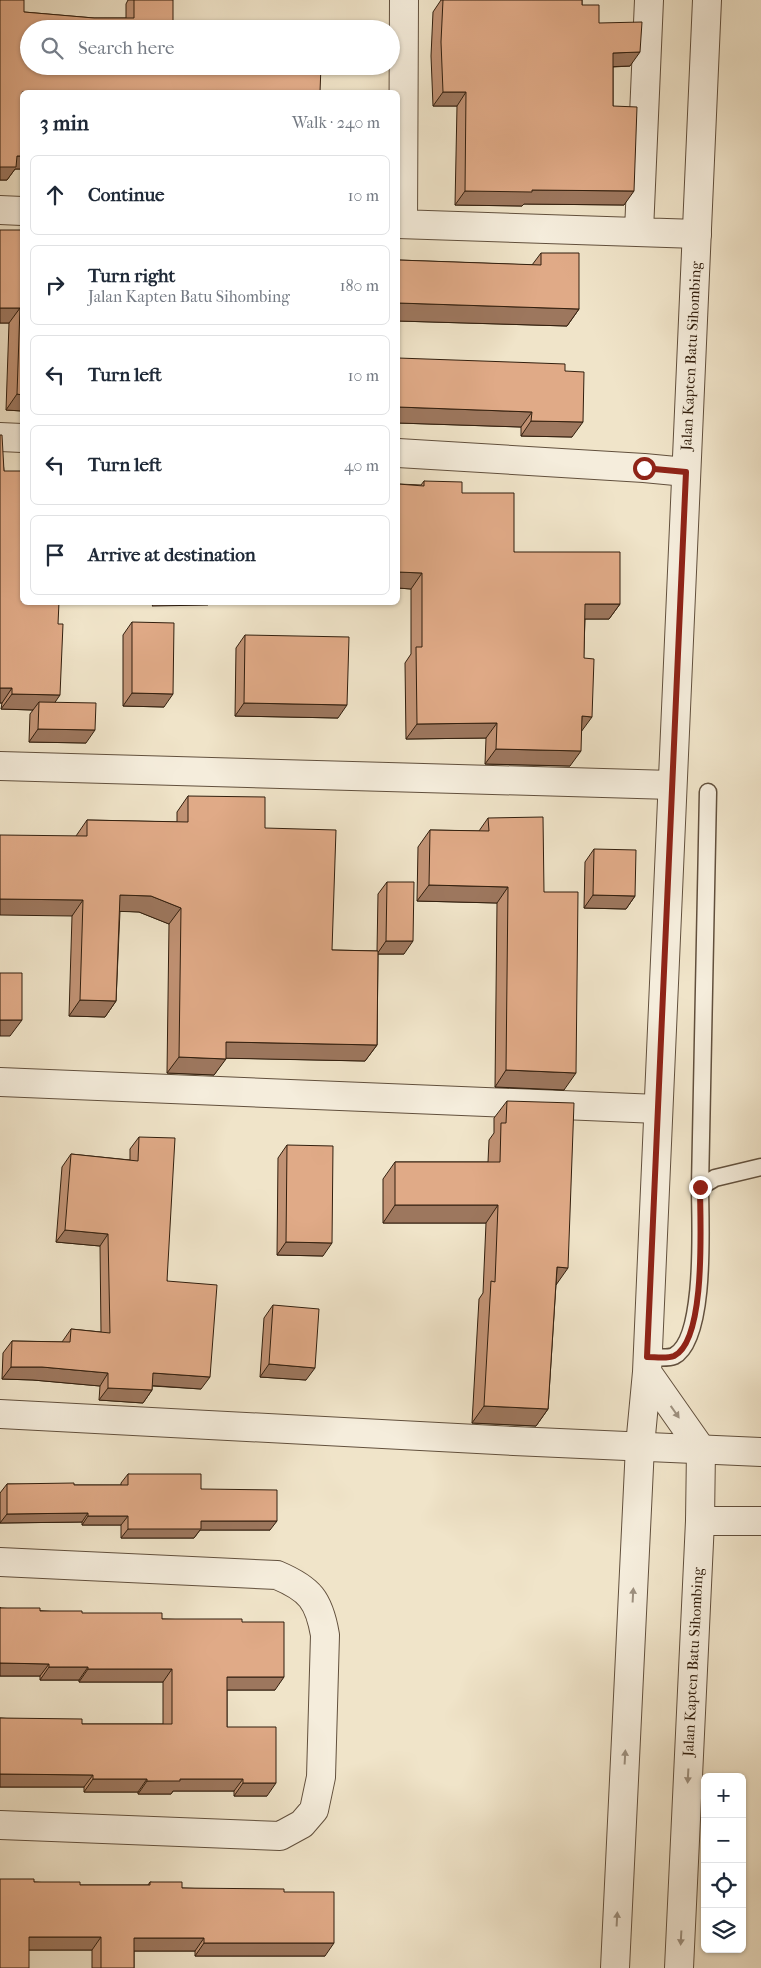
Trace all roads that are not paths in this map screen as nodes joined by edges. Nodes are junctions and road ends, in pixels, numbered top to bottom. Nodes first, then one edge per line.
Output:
1 (404, 0) edge
2 (649, 0) edge
3 (707, 0) edge
4 (0, 210) edge
5 (20, 210) edge
6 (400, 224) edge
7 (639, 231) junction
8 (697, 234) junction
9 (0, 437) edge
10 (20, 438) edge
11 (400, 453) edge
12 (686, 472) junction
13 (0, 766) edge
14 (672, 785) junction
15 (708, 792) dead end
16 (0, 1082) edge
17 (658, 1109) junction
18 (761, 1167) edge
19 (700, 1187) junction
20 (647, 1364) junction
21 (0, 1414) edge
22 (640, 1446) junction
23 (701, 1450) junction
24 (761, 1452) edge
25 (700, 1521) junction
26 (761, 1521) edge
27 (0, 1562) edge
28 (0, 1825) edge
29 (614, 1968) edge
30 (679, 1968) edge

1 - 6 street
2 - 7 street
3 - 8 street, Jalan Kapten Batu Sihombing
4 - 5 street
6 - 7 street
7 - 8 street
8 - 12 street, Jalan Kapten Batu Sihombing
9 - 10 street
11 - 12 street
12 - 14 street, Jalan Kapten Batu Sihombing
13 - 14 street
14 - 17 street, Jalan Kapten Batu Sihombing
15 - 19 lane
16 - 17 street
17 - 20 street, Jalan Kapten Batu Sihombing
18 - 19 lane
19 - 20 lane
20 - 22 street, Jalan Kapten Batu Sihombing
20 -> 23 street
21 - 22 street
22 - 23 street
29 -> 22 street, Jalan Kapten Batu Sihombing
23 - 24 street
23 - 25 street, Jalan Kapten Batu Sihombing
25 - 26 street
25 -> 30 street, Jalan Kapten Batu Sihombing
27 - 28 street

